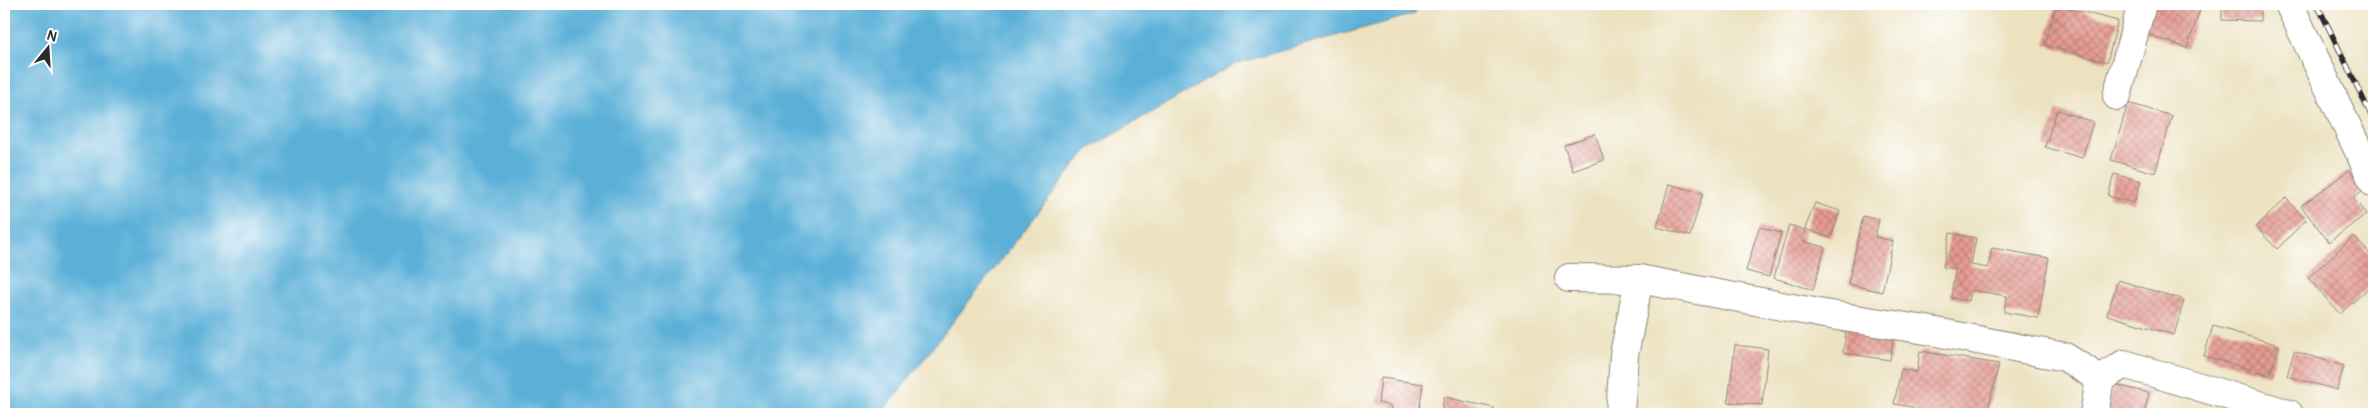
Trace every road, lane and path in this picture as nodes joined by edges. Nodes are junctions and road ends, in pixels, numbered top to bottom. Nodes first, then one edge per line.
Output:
1 (2142, 4) edge
2 (2289, 4) edge
3 (2117, 96) dead end
4 (2374, 183) edge
5 (1569, 278) dead end
6 (1639, 279) junction
7 (2100, 379) junction
8 (1620, 414) edge
9 (2094, 414) edge
10 (2289, 414) edge

1 - 3 street
2 - 4 street
5 - 6 street
6 - 7 street
6 - 8 street
7 - 9 street
7 - 10 street

